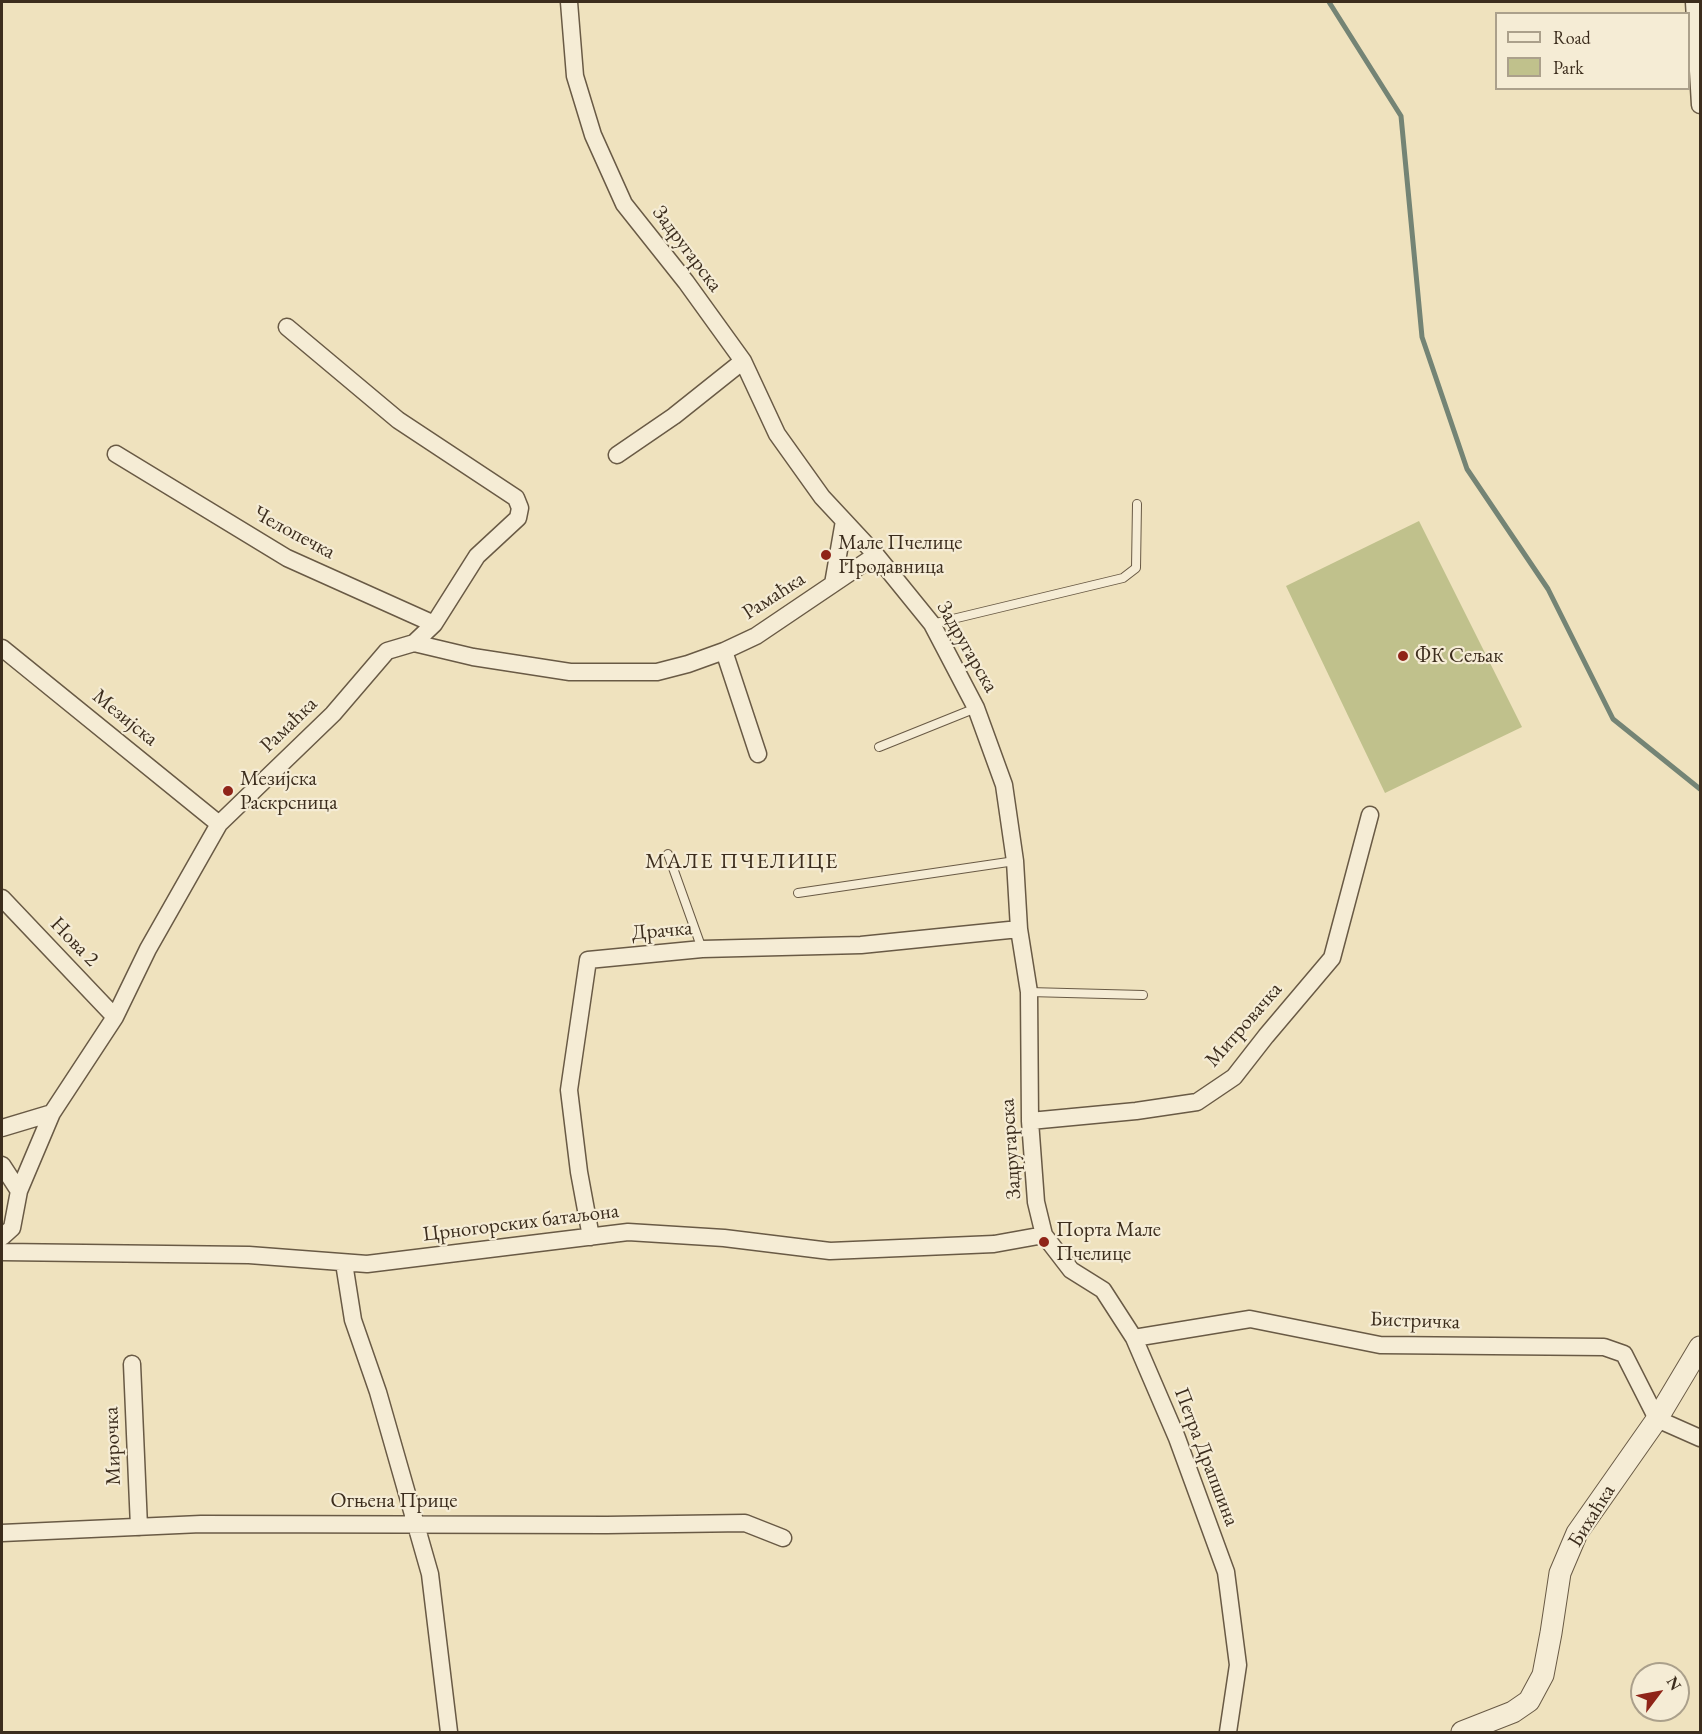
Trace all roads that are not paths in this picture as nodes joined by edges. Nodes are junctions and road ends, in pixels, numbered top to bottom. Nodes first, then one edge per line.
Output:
1 (569, 2) edge
2 (1694, 2) edge
3 (1701, 105) edge
4 (287, 327) dead end
5 (743, 361) junction
6 (116, 454) dead end
7 (617, 455) dead end
8 (1137, 504) dead end
9 (844, 521) junction
10 (876, 555) junction
11 (833, 584) junction
12 (434, 624) junction
13 (932, 624) junction
14 (414, 644) junction
15 (2, 648) edge
16 (724, 651) junction
17 (976, 708) junction
18 (879, 747) dead end
19 (758, 754) dead end
20 (1370, 815) dead end
21 (219, 824) junction
22 (668, 854) dead end
23 (1015, 861) junction
24 (798, 892) dead end
25 (2, 898) edge
26 (1019, 929) junction
27 (702, 949) junction
28 (1029, 992) junction
29 (1143, 995) dead end
30 (115, 1017) junction
31 (52, 1113) junction
32 (1030, 1121) junction
33 (2, 1128) edge
34 (2, 1165) edge
35 (18, 1191) junction
36 (1044, 1235) junction
37 (2, 1237) edge
38 (591, 1237) junction
39 (2, 1252) edge
40 (344, 1263) junction
41 (1134, 1338) junction
42 (1701, 1347) edge
43 (132, 1364) dead end
44 (1657, 1419) junction
45 (1701, 1438) edge
46 (416, 1525) junction
47 (139, 1527) junction
48 (2, 1533) edge
49 (783, 1538) dead end
50 (449, 1732) edge
51 (1228, 1732) edge
52 (1462, 1732) edge

1 - 5 street, Задругарска
2 - 3 street
4 - 12 street
5 - 7 street
5 - 9 street, Задругарска
6 - 12 street, Челопечка
8 - 13 lane
9 - 10 street, Задругарска
9 - 11 street
10 - 11 street, Рамаћка
10 - 13 street, Задругарска
11 - 16 street, Рамаћка
12 - 14 street
13 - 17 street, Задругарска
14 - 16 street, Рамаћка
14 - 21 street, Рамаћка
15 - 21 street, Мезијска
16 - 19 street
17 - 18 lane
17 - 23 street, Задругарска
20 - 32 street, Митровачка
21 - 30 street, Рамаћка
22 - 27 lane
23 - 24 lane
23 - 26 street, Задругарска
25 - 30 street, Нова 2
26 - 27 street, Драчка
26 - 28 street, Задругарска
27 - 38 street, Драчка
28 - 29 lane
28 - 32 street, Задругарска
30 - 31 street, Рамаћка
31 - 33 street
31 - 35 street, Рамаћка
32 - 36 street, Задругарска
34 - 35 street
35 - 37 street
36 - 38 street, Црногорских батаљона
36 - 41 street, Петра Драпшина
38 - 40 street, Црногорских батаљона
39 - 40 street, Црногорских батаљона
40 - 46 street
41 - 44 street, Бистричка
41 - 51 street, Петра Драпшина
42 - 44 street, Бихаћка
43 - 47 street, Мирочка
44 - 45 street
44 - 52 street, Бихаћка
46 - 47 street, Огњена Прице
46 - 49 street, Огњена Прице
46 - 50 street
47 - 48 street, Огњена Прице

